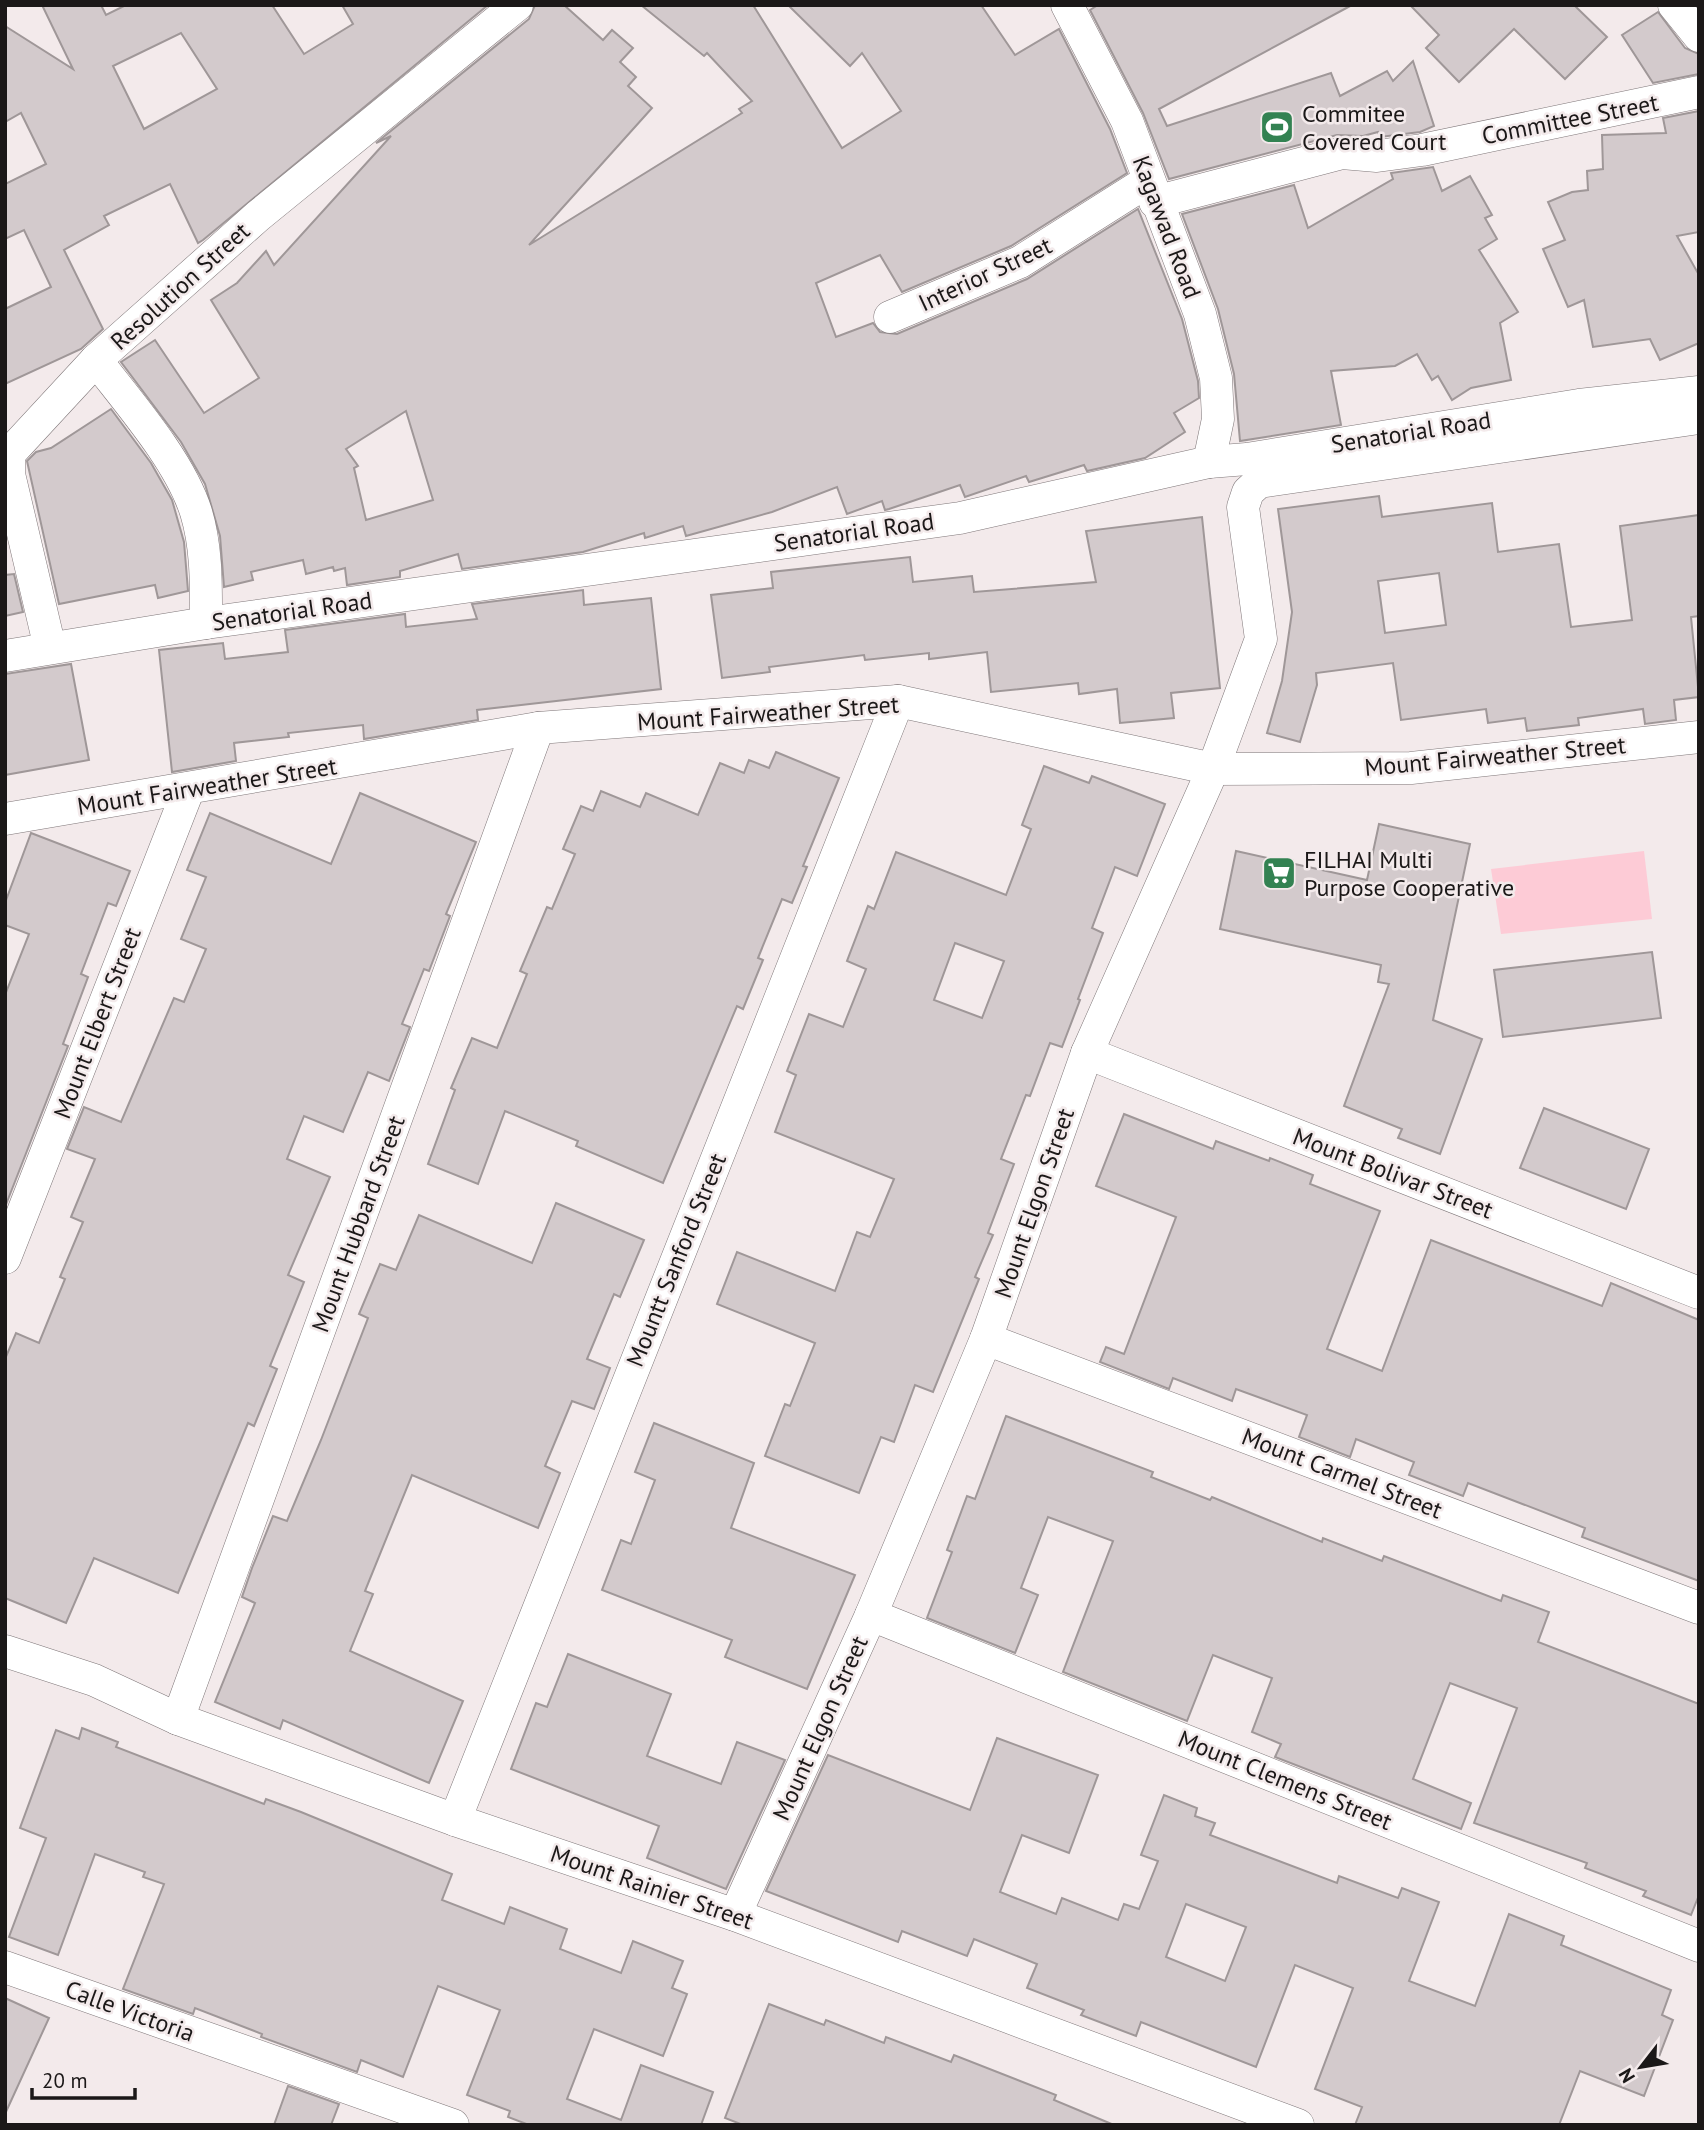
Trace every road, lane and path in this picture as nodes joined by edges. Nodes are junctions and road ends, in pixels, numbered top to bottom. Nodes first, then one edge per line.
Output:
1 (517, 5) edge
2 (1067, 5) edge
3 (1674, 5) edge
4 (1699, 36) edge
5 (1699, 92) edge
6 (1152, 191) junction
7 (890, 317) dead end
8 (96, 360) junction
9 (1699, 392) edge
10 (1699, 418) edge
11 (7, 452) edge
12 (1209, 462) junction
13 (206, 623) junction
14 (50, 648) junction
15 (5, 656) edge
16 (898, 701) junction
17 (538, 728) junction
18 (1699, 737) edge
19 (1213, 769) junction
20 (189, 788) junction
21 (5, 819) edge
22 (1087, 1052) junction
23 (5, 1258) edge
24 (1699, 1293) edge
25 (986, 1339) junction
26 (1699, 1608) edge
27 (871, 1615) junction
28 (5, 1651) edge
29 (178, 1719) junction
30 (455, 1820) junction
31 (735, 1915) junction
32 (1699, 1946) edge
33 (5, 1967) edge
34 (453, 2125) edge
35 (1298, 2125) edge

1 - 8 street, Resolution Street
2 - 6 street, Kagawad Road
3 - 4 street
5 - 6 street, Committee Street
6 - 7 street, Interior Street
6 - 12 street, Kagawad Road
8 - 11 street, Resolution Street
8 - 13 street
9 - 12 street, Senatorial Road
10 - 19 street, Mount Elgon Street
11 - 14 street, Resolution Street
12 - 13 street, Senatorial Road
13 - 14 street, Senatorial Road
14 - 15 street, Senatorial Road
16 - 17 street, Mount Fairweather Street
16 - 19 street, Mount Fairweather Street
16 - 30 street, Mountt Sanford Street
17 - 20 street, Mount Fairweather Street
17 - 29 street, Mount Hubbard Street
18 - 19 street, Mount Fairweather Street
19 - 22 street, Mount Elgon Street
20 - 21 street, Mount Fairweather Street
20 - 23 street, Mount Elbert Street
22 - 24 street, Mount Bolivar Street
22 - 25 street, Mount Elgon Street
25 - 26 street, Mount Carmel Street
25 - 27 street, Mount Elgon Street
27 - 31 street, Mount Elgon Street
27 - 32 street, Mount Clemens Street
28 - 29 street, Mount Rainier Street
29 - 30 street, Mount Rainier Street
30 - 31 street, Mount Rainier Street
31 - 35 street, Mount Rainier Street
33 - 34 street, Calle Victoria

